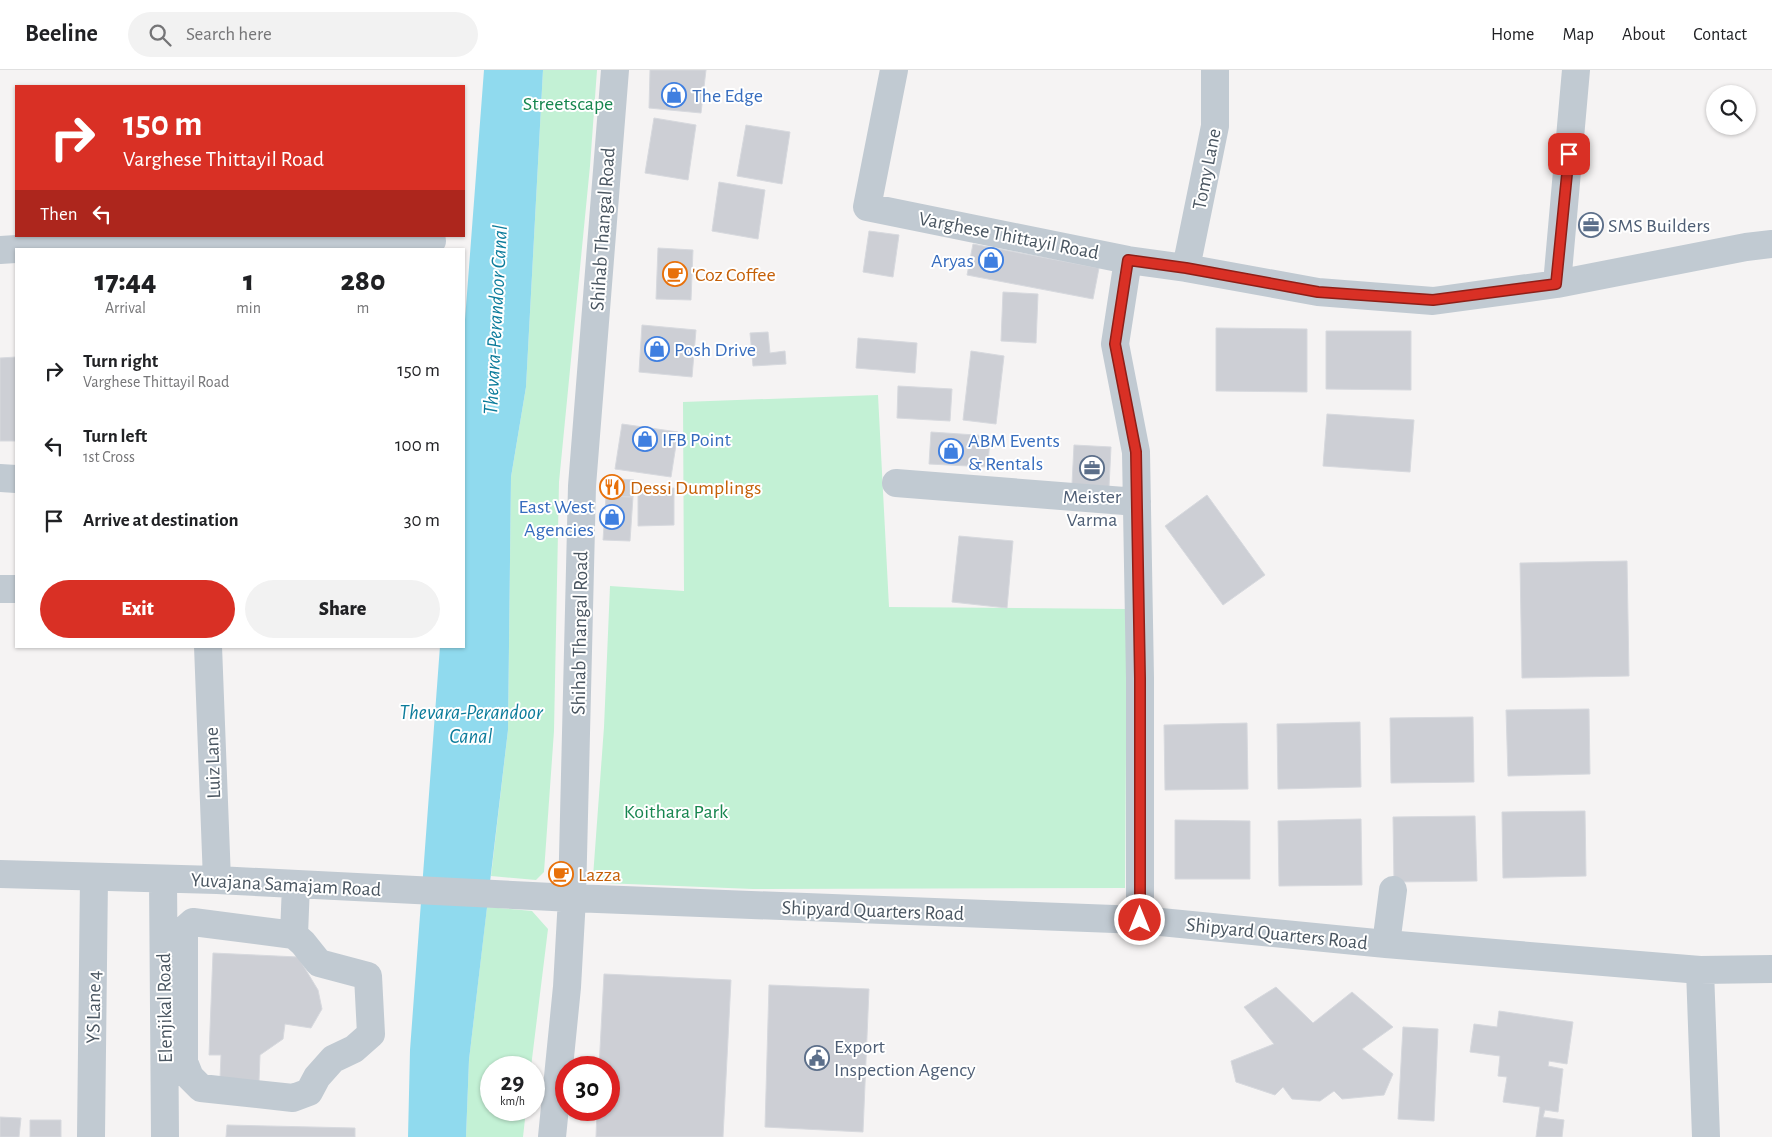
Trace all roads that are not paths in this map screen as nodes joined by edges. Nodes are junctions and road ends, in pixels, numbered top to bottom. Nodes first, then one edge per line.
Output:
1 (615, 70) edge
2 (894, 70) edge
3 (1215, 70) edge
4 (1576, 70) edge
5 (50, 241) edge
6 (432, 241) dead end
7 (1772, 244) edge
8 (181, 246) edge
9 (0, 250) edge
10 (1128, 260) junction
11 (1186, 268) junction
12 (1556, 284) junction
13 (0, 478) edge
14 (15, 479) edge
15 (896, 483) dead end
16 (1137, 502) junction
17 (0, 589) edge
18 (15, 589) edge
19 (208, 648) edge
20 (0, 874) edge
21 (94, 877) junction
22 (163, 879) junction
23 (217, 880) junction
24 (296, 884) junction
25 (1393, 890) dead end
26 (572, 898) junction
27 (1140, 920) junction
28 (294, 935) junction
29 (1386, 944) junction
30 (1772, 969) edge
31 (1700, 970) junction
32 (91, 1137) edge
33 (165, 1137) edge
34 (552, 1137) edge
35 (1706, 1137) edge

1 - 26 street, Shihab Thangal Road
2 - 10 street, Varghese Thittayil Road
3 - 11 street, Tomy Lane
4 - 12 street
5 - 8 street
5 - 9 street
6 - 8 street
7 - 12 street, Varghese Thittayil Road
10 - 11 street, Varghese Thittayil Road
10 - 16 street
11 - 12 street, Varghese Thittayil Road
13 - 14 street
15 - 16 street
16 - 27 street
17 - 18 street
19 - 23 street, Luiz Lane
20 - 21 street, Yuvajana Samajam Road
21 - 22 street, Yuvajana Samajam Road
21 - 32 street, YS Lane 4
22 - 23 street, Yuvajana Samajam Road
22 - 33 street, Elenjikal Road
23 - 24 street, Yuvajana Samajam Road
24 - 26 street, Yuvajana Samajam Road
24 - 28 street
25 - 29 street
26 - 27 street, Shipyard Quarters Road
26 - 34 street, Shihab Thangal Road
27 - 29 street, Shipyard Quarters Road
28 - 28 street
29 - 31 street, Shipyard Quarters Road
30 - 31 street, Shipyard Quarters Road
31 - 35 street

